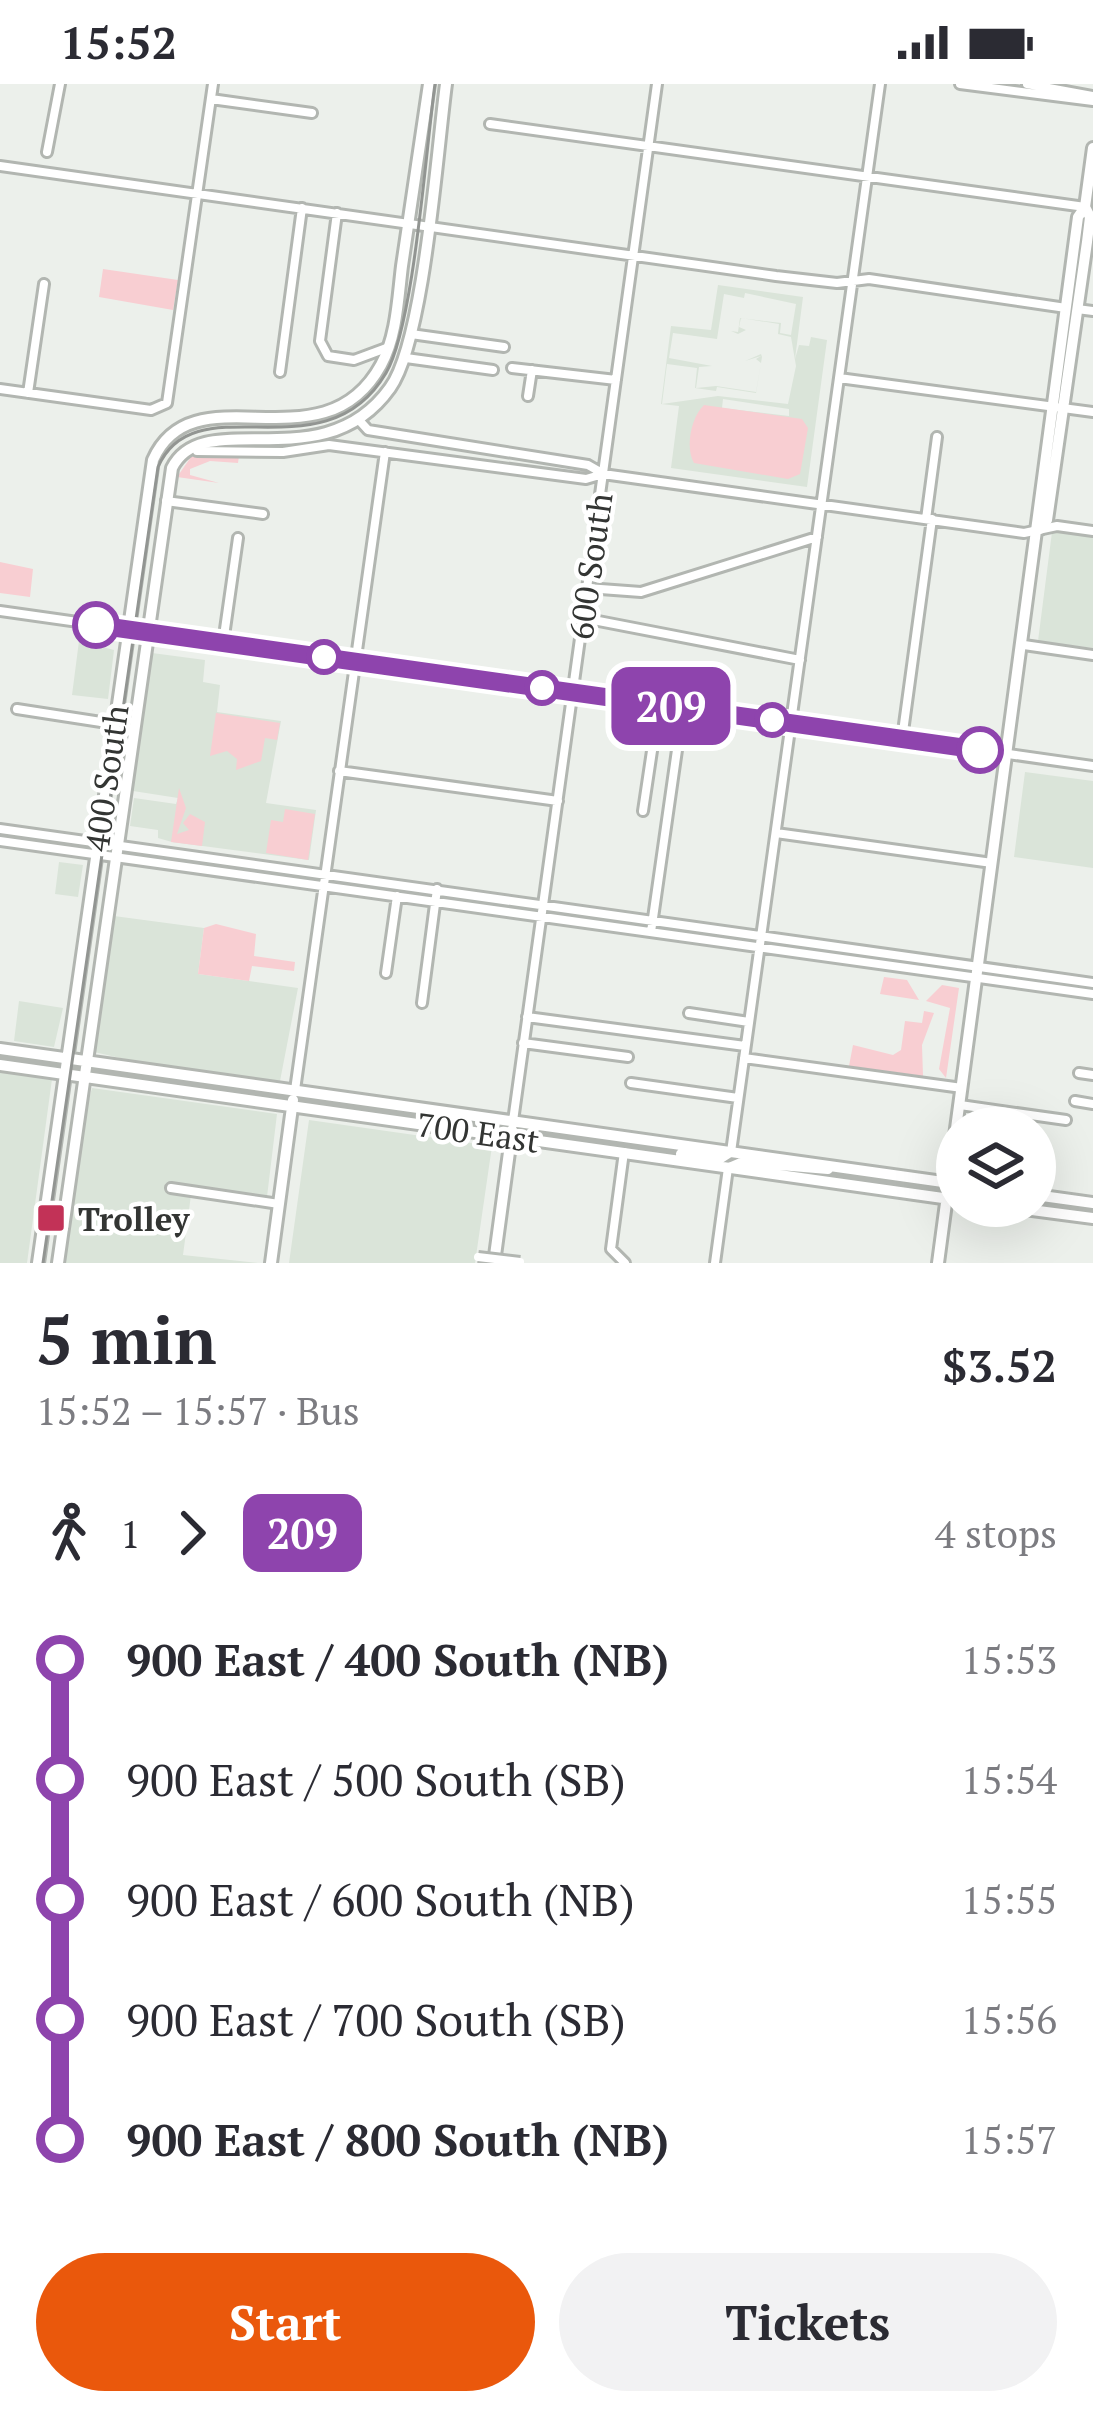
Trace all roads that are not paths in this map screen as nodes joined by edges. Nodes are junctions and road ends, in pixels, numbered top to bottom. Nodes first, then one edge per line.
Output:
1 (60, 84) edge
2 (211, 84) edge
3 (428, 84) edge
4 (446, 84) edge
5 (657, 84) edge
6 (880, 84) edge
7 (960, 84) edge
8 (1027, 84) edge
9 (211, 98) junction
10 (1093, 99) edge
11 (312, 113) dead end
12 (490, 124) dead end
13 (649, 146) junction
14 (1093, 148) edge
15 (47, 152) dead end
16 (0, 166) edge
17 (867, 177) junction
18 (197, 194) junction
19 (1084, 207) junction
20 (302, 208) junction
21 (337, 213) junction
22 (409, 223) junction
23 (426, 226) junction
24 (633, 255) junction
25 (853, 281) junction
26 (44, 284) dead end
27 (1071, 309) junction
28 (1093, 311) edge
29 (411, 334) junction
30 (389, 347) junction
31 (504, 347) dead end
32 (406, 358) junction
33 (512, 368) dead end
34 (493, 370) dead end
35 (532, 370) junction
36 (280, 372) dead end
37 (839, 377) junction
38 (616, 380) junction
39 (0, 389) edge
40 (28, 393) junction
41 (528, 396) dead end
42 (1058, 408) junction
43 (1093, 412) edge
44 (358, 418) junction
45 (937, 437) dead end
46 (385, 452) junction
47 (178, 457) junction
48 (603, 474) junction
49 (165, 501) junction
50 (822, 504) junction
51 (262, 514) dead end
52 (929, 519) junction
53 (1040, 530) junction
54 (1093, 531) edge
55 (817, 536) junction
56 (238, 538) dead end
57 (587, 588) junction
58 (0, 611) edge
59 (583, 618) junction
60 (127, 629) junction
61 (147, 632) junction
62 (224, 643) junction
63 (1024, 645) junction
64 (1093, 655) edge
65 (800, 659) junction
66 (354, 661) junction
67 (573, 692) junction
68 (659, 704) junction
69 (683, 707) junction
70 (16, 709) dead end
71 (791, 723) junction
72 (114, 724) junction
73 (902, 739) junction
74 (1009, 754) junction
75 (1093, 766) edge
76 (339, 771) junction
77 (557, 802) junction
78 (644, 811) dead end
79 (0, 829) edge
80 (776, 833) junction
81 (46, 835) junction
82 (0, 841) edge
83 (44, 847) junction
84 (96, 848) junction
85 (115, 851) junction
86 (187, 854) junction
87 (244, 862) junction
88 (993, 863) junction
89 (185, 867) junction
90 (325, 874) junction
91 (243, 875) junction
92 (390, 883) junction
93 (323, 886) junction
94 (437, 889) junction
95 (393, 896) junction
96 (482, 896) junction
97 (436, 902) junction
98 (542, 904) junction
99 (480, 908) junction
100 (603, 913) junction
101 (541, 916) junction
102 (652, 920) junction
103 (602, 925) junction
104 (700, 927) junction
105 (650, 932) junction
106 (761, 936) junction
107 (698, 938) junction
108 (821, 944) junction
109 (759, 947) junction
110 (819, 956) junction
111 (868, 957) junction
112 (978, 972) junction
113 (386, 973) dead end
114 (1044, 982) junction
115 (1093, 983) edge
116 (1093, 994) edge
117 (422, 1003) dead end
118 (688, 1013) dead end
119 (527, 1016) junction
120 (749, 1022) junction
121 (524, 1043) junction
122 (746, 1046) junction
123 (0, 1049) edge
124 (628, 1057) dead end
125 (67, 1058) junction
126 (744, 1058) junction
127 (86, 1060) junction
128 (0, 1065) edge
129 (1079, 1073) dead end
130 (64, 1074) junction
131 (1093, 1075) edge
132 (84, 1077) junction
133 (631, 1083) dead end
134 (962, 1088) junction
135 (295, 1090) junction
136 (738, 1098) junction
137 (1075, 1102) dead end
138 (1093, 1104) edge
139 (960, 1105) joint
140 (292, 1106) junction
141 (1066, 1120) dead end
142 (513, 1121) junction
143 (511, 1137) junction
144 (624, 1152) junction
145 (730, 1152) junction
146 (728, 1168) junction
147 (843, 1168) junction
148 (936, 1182) edge
149 (171, 1188) dead end
150 (936, 1197) edge
151 (1056, 1198) edge
152 (1093, 1203) edge
153 (279, 1204) junction
154 (1056, 1213) edge
155 (1093, 1218) edge
156 (946, 1227) edge
157 (478, 1257) dead end
158 (624, 1262) edge
159 (38, 1263) edge
160 (58, 1263) edge
161 (271, 1263) edge
162 (494, 1263) edge
163 (522, 1263) edge
164 (715, 1263) edge
165 (938, 1263) edge

1 - 15 street
2 - 9 street
3 - 22 main road
4 - 23 main road
5 - 13 street, 600 South
6 - 17 street
7 - 10 street
8 - 10 street
9 - 11 street
9 - 18 street
12 - 13 street
13 - 17 street
13 - 24 street, 600 South
14 - 19 main road
16 - 18 street
17 - 19 street
17 - 25 street
18 - 20 street
18 - 40 street
19 - 27 main road
20 - 21 street
20 - 36 street
21 - 22 street
21 - 30 street
22 - 23 street
22 - 30 main road
23 - 24 street
23 - 29 main road
24 - 25 street
24 - 38 street, 600 South
25 - 27 street
25 - 37 street
26 - 40 street
27 - 28 street
27 - 42 main road
29 - 31 street
29 - 32 main road
30 - 60 main road, 400 South
32 - 34 street
32 - 44 main road
33 - 35 street
35 - 38 street
35 - 41 street
37 - 42 street
37 - 50 street
38 - 48 street, 600 South
39 - 40 street
42 - 43 street
42 - 53 main road
44 - 47 main road
44 - 48 street
45 - 52 street
46 - 47 street
46 - 48 street
46 - 66 street
47 - 49 main road, 400 South
48 - 50 street
48 - 57 street, 600 South
49 - 51 street
49 - 61 main road, 400 South
50 - 52 street
50 - 55 street
52 - 53 street
52 - 73 street
53 - 54 street
53 - 63 main road
55 - 57 street
55 - 65 street
56 - 62 street
57 - 59 street, 600 South
58 - 60 street
59 - 65 street
59 - 67 street, 600 South
60 - 61 street
60 - 72 main road, 400 South
61 - 62 street
61 - 85 main road, 400 South
62 - 66 street
63 - 64 street
63 - 74 main road
65 - 71 street
66 - 67 street
66 - 76 street
67 - 68 street
67 - 77 street, 600 South
68 - 69 street
68 - 78 street
69 - 71 street
69 - 102 street
70 - 72 street
71 - 73 street
71 - 80 street
72 - 84 main road, 400 South
73 - 74 street
74 - 75 street
74 - 88 main road
76 - 77 street
76 - 90 street
77 - 98 street, 600 South
79 - 81 street
80 - 88 street
80 - 106 street
81 - 83 street
81 - 84 street
82 - 83 street
83 - 84 street
84 - 85 street
84 - 125 main road, 400 South
85 - 86 street
85 - 89 street
85 - 127 main road, 400 South
86 - 87 street
86 - 89 street
87 - 90 street
87 - 91 street
88 - 112 main road
89 - 91 street
90 - 92 street
90 - 93 street
91 - 93 street
92 - 94 street
92 - 95 street
93 - 95 street
93 - 135 street
94 - 96 street
94 - 97 street
95 - 97 street
95 - 113 street
96 - 98 street
96 - 99 street
97 - 99 street
97 - 117 street
98 - 100 street
98 - 101 street, 600 South
99 - 101 street
100 - 102 street
100 - 103 street
101 - 103 street
101 - 119 street, 600 South
102 - 104 street
102 - 105 street
103 - 105 street
104 - 106 street
104 - 107 street
105 - 107 street
106 - 108 street
106 - 109 street
107 - 109 street
108 - 110 street
108 - 111 street
109 - 110 street
109 - 120 street
110 - 111 street
111 - 112 street
112 - 114 street
112 - 134 main road
114 - 115 street
114 - 116 street
118 - 120 street
119 - 121 street, 600 South
119 - 122 street
120 - 122 street
121 - 124 street
121 - 142 street, 600 South
122 - 126 street
123 - 125 main road, 700 East
125 - 127 main road, 700 East
125 - 130 main road, 400 South
126 - 134 street
126 - 136 street
127 - 132 main road, 400 South
127 - 135 main road, 700 East
128 - 130 main road, 700 East
129 - 131 street
130 - 132 main road, 700 East
130 - 159 main road, 400 South
132 - 140 main road, 700 East
132 - 160 main road, 400 South
133 - 136 street
134 - 139 main road
135 - 140 main road
135 - 142 main road, 700 East
136 - 145 street
137 - 138 street
139 - 141 street
140 - 143 main road, 700 East
140 - 153 main road
142 - 143 main road, 600 South
142 - 145 main road, 700 East
143 - 144 main road, 700 East
143 - 162 main road, 600 South
144 - 145 main road
144 - 146 main road, 700 East
144 - 158 street
145 - 147 main road, 700 East
146 - 147 main road
146 - 150 main road, 700 East
146 - 164 street
147 - 148 main road, 700 East
149 - 153 street
151 - 152 main road
153 - 161 main road
154 - 155 main road
156 - 165 main road
157 - 163 street, bridge

